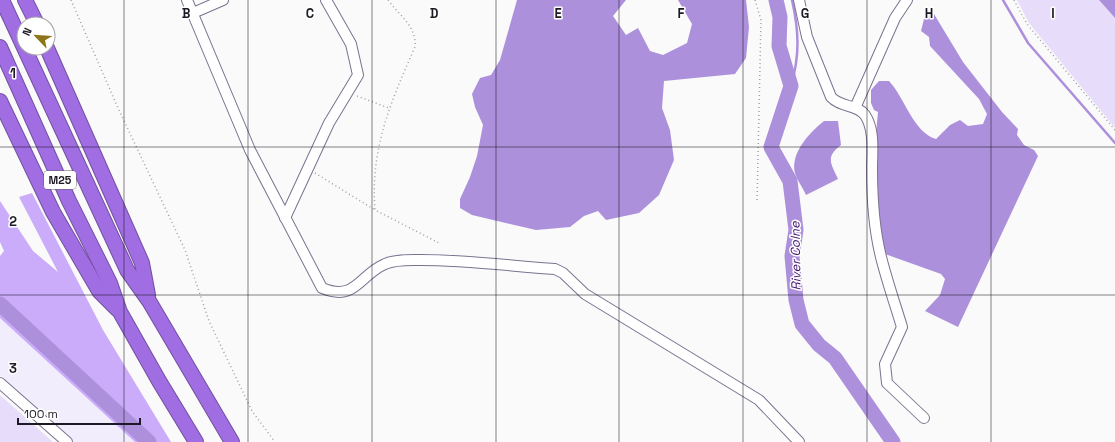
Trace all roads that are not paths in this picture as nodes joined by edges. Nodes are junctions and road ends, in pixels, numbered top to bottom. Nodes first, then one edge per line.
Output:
1 (2, 0) edge
2 (25, 0) edge
3 (187, 0) edge
4 (223, 0) edge
5 (326, 0) edge
6 (800, 0) edge
7 (907, 0) edge
8 (33, 12) edge
9 (193, 13) junction
10 (0, 47) edge
11 (51, 56) edge
12 (0, 101) edge
13 (855, 108) junction
14 (285, 218) junction
15 (148, 301) junction
16 (120, 312) junction
17 (0, 383) edge
18 (924, 418) dead end
19 (67, 442) edge
20 (196, 442) edge
21 (232, 442) edge
22 (799, 442) edge

1 - 15 highway, M25
2 - 8 highway
3 - 9 lane
4 - 9 lane
5 - 14 lane
6 - 13 lane
7 - 13 lane
9 - 14 lane
10 - 16 highway, M25
11 - 15 highway, M25
12 - 16 highway, M25
13 - 18 lane
14 - 22 lane
15 - 21 highway, M25
16 - 20 highway, M25
17 - 19 lane

